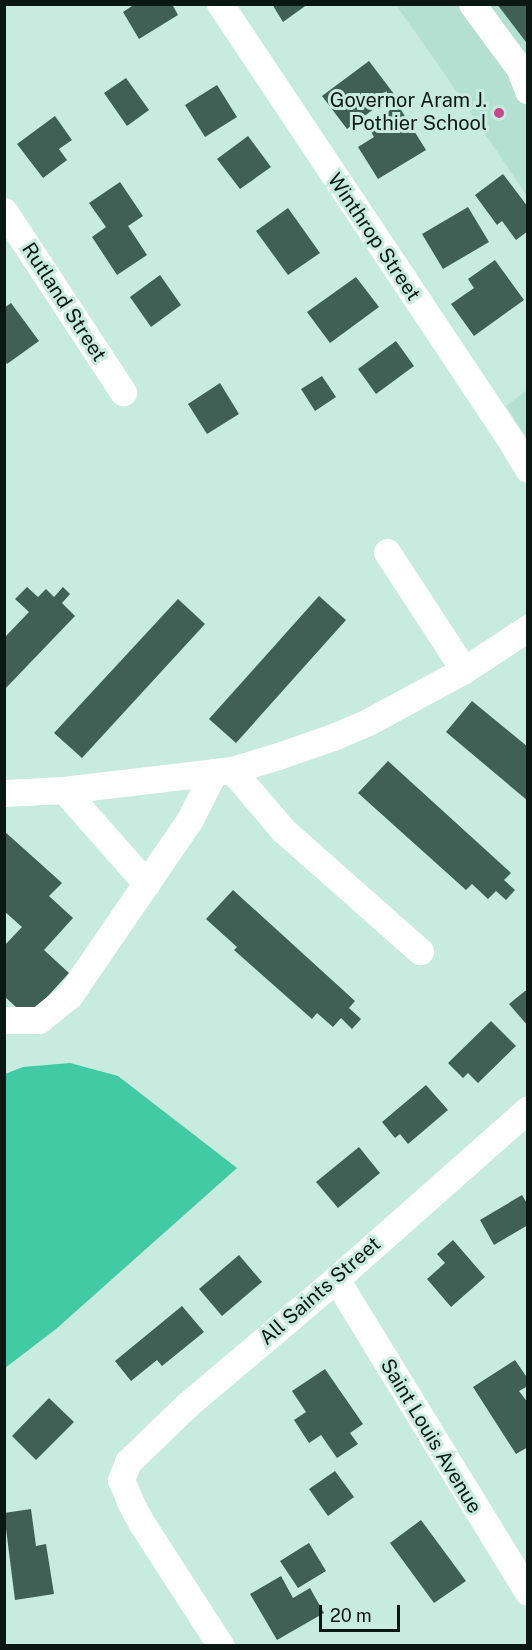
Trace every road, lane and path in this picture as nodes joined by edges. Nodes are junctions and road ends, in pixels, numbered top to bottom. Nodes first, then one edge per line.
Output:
1 (220, 4) edge
2 (472, 4) edge
3 (528, 91) edge
4 (4, 211) edge
5 (123, 392) dead end
6 (528, 470) edge
7 (387, 552) dead end
8 (528, 628) edge
9 (464, 670) junction
10 (223, 771) junction
11 (64, 790) junction
12 (4, 793) edge
13 (147, 884) junction
14 (420, 951) dead end
15 (4, 1020) edge
16 (528, 1109) edge
17 (336, 1279) junction
18 (528, 1592) edge
19 (221, 1646) edge

1 - 6 street, Winthrop Street
2 - 3 street
4 - 5 street, Rutland Street
7 - 9 street
8 - 9 street
9 - 10 street
10 - 11 street
10 - 13 street
10 - 14 street
11 - 12 street
11 - 13 street
13 - 15 street
16 - 17 street, All Saints Street
17 - 18 street, Saint Louis Avenue
17 - 19 street, All Saints Street

